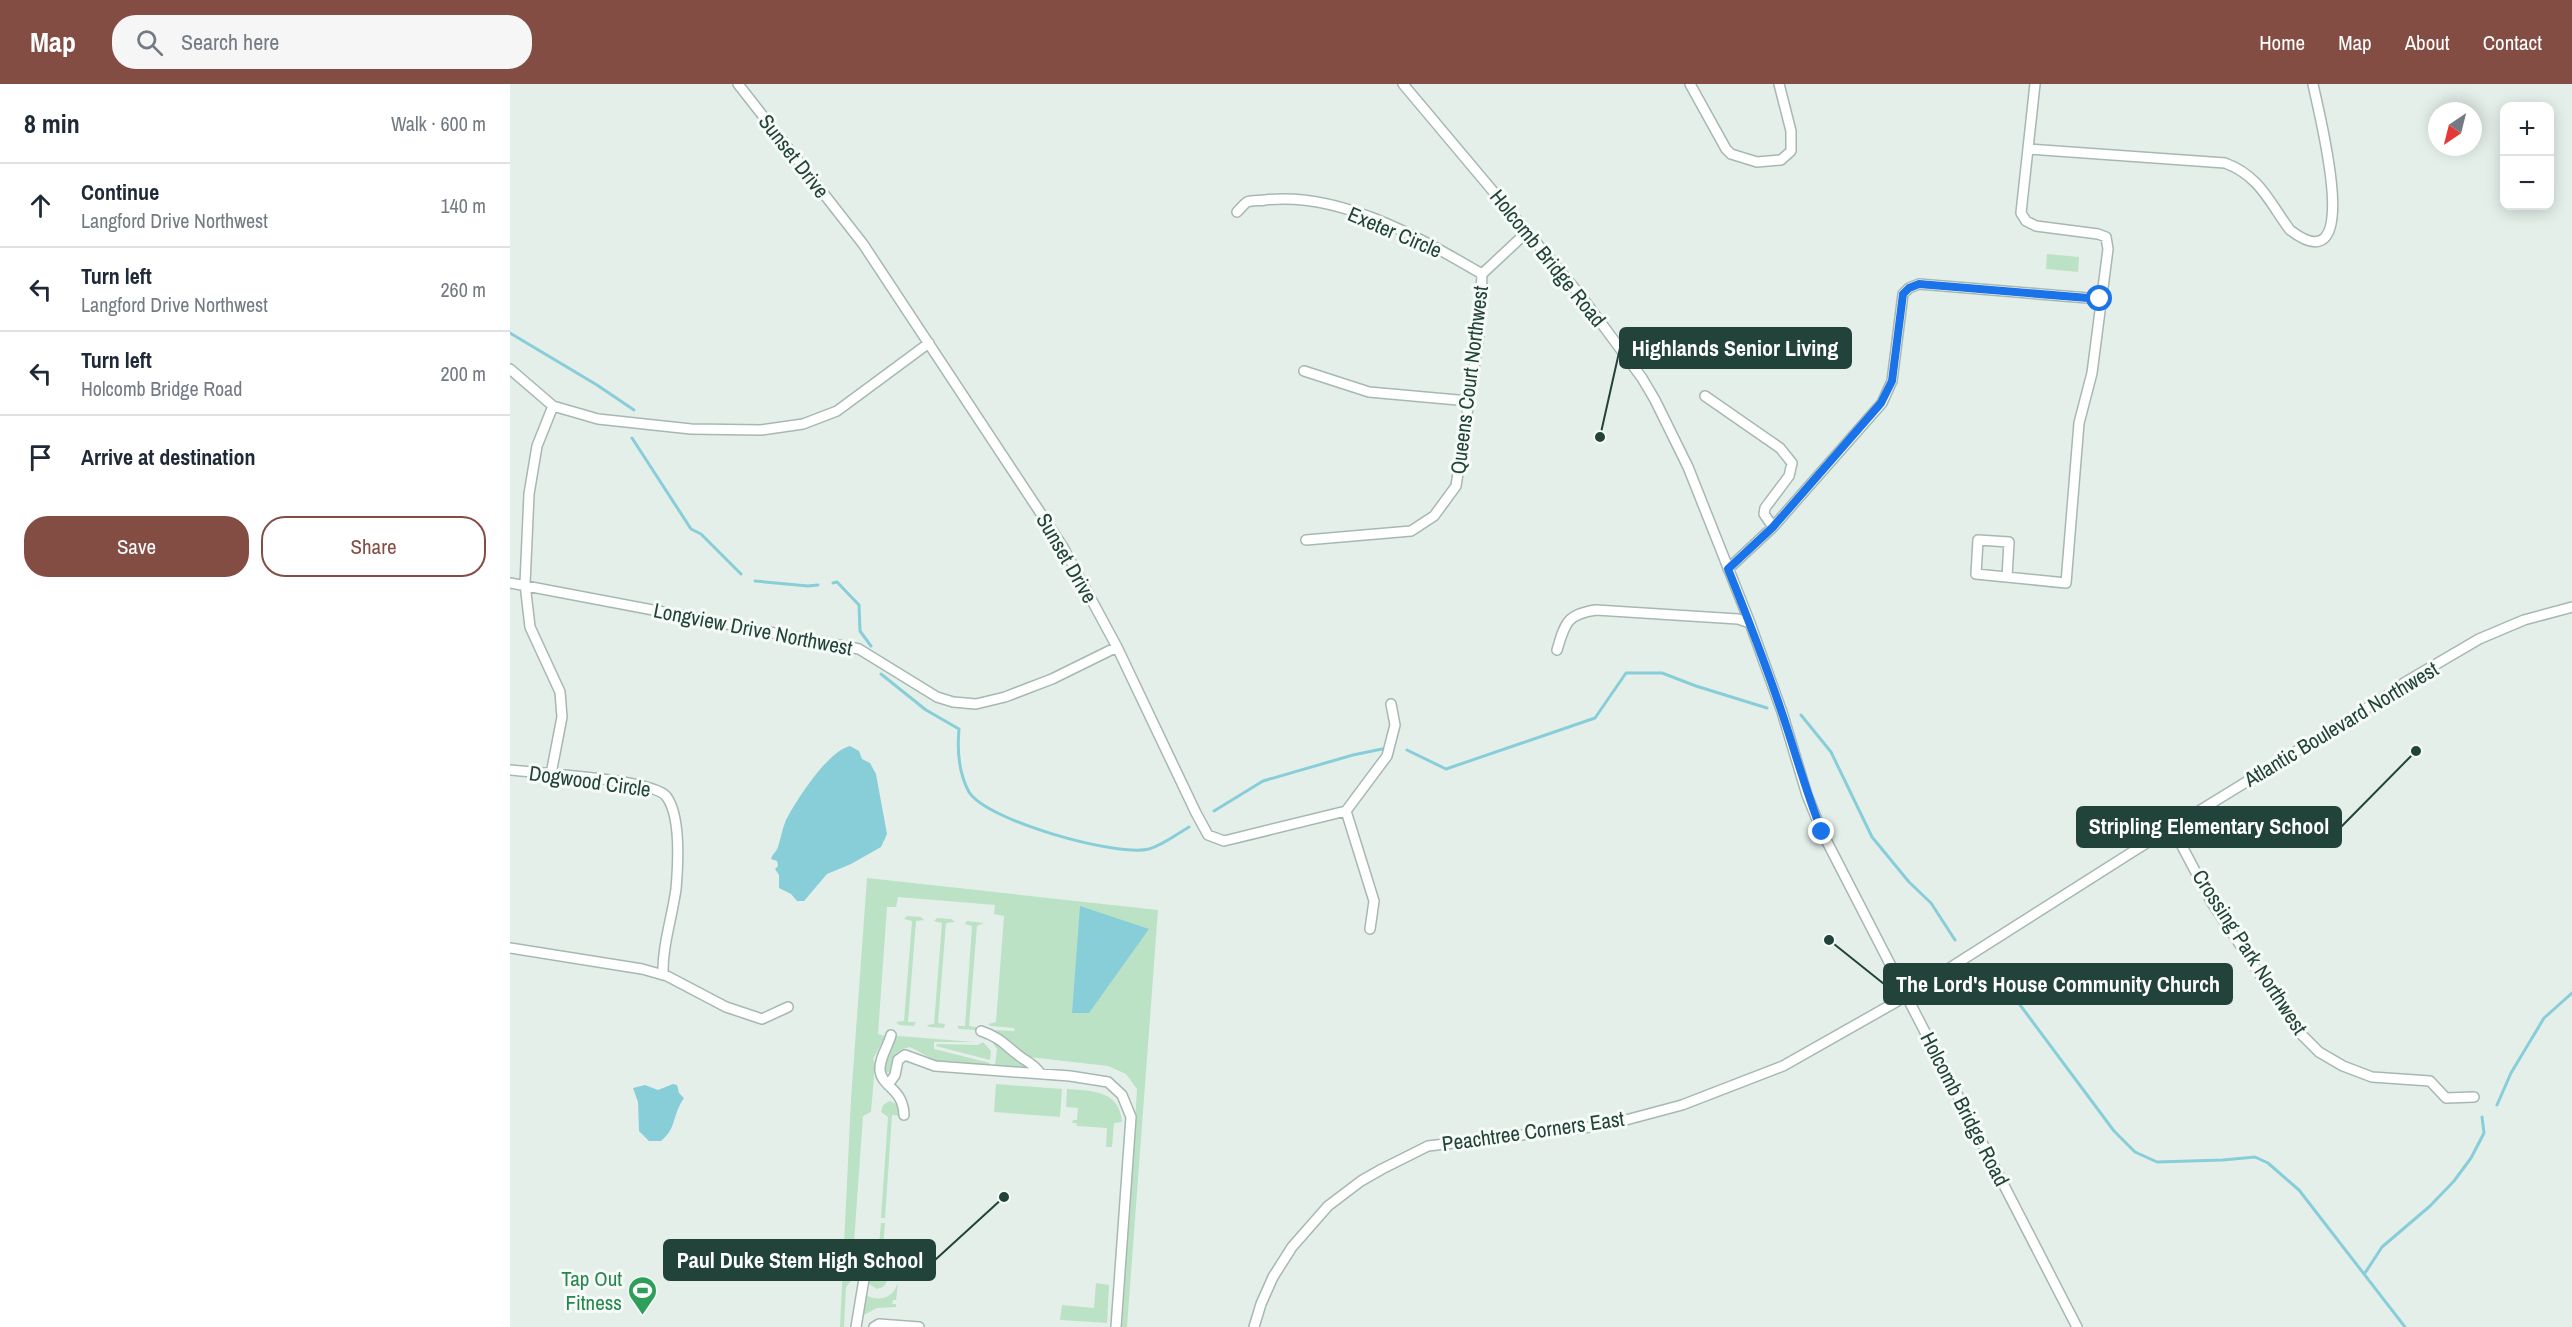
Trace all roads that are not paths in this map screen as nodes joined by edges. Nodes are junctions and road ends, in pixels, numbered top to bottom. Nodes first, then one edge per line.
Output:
1 (738, 84) edge
2 (1403, 84) edge
3 (1690, 84) edge
4 (1779, 84) edge
5 (2035, 84) edge
6 (2313, 84) edge
7 (2028, 149) junction
8 (1237, 212) dead end
9 (1527, 232) junction
10 (1482, 274) junction
11 (2100, 299) junction
12 (929, 343) junction
13 (510, 369) edge
14 (1304, 371) dead end
15 (1705, 396) dead end
16 (1469, 401) junction
17 (553, 406) junction
18 (1773, 527) junction
19 (1306, 540) dead end
20 (1728, 569) junction
21 (2007, 578) junction
22 (510, 583) edge
23 (525, 584) junction
24 (2572, 607) edge
25 (1750, 623) junction
26 (1117, 647) junction
27 (1557, 650) dead end
28 (1391, 704) dead end
29 (510, 770) edge
30 (551, 774) junction
31 (1347, 812) junction
32 (2173, 829) junction
33 (1370, 929) dead end
34 (510, 948) edge
35 (663, 975) junction
36 (1906, 995) junction
37 (788, 1007) dead end
38 (981, 1031) dead end
39 (891, 1035) dead end
40 (1041, 1074) junction
41 (888, 1085) junction
42 (2474, 1097) dead end
43 (904, 1115) dead end
44 (864, 1279) dead end
45 (856, 1327) edge
46 (874, 1327) edge
47 (919, 1327) edge
48 (1116, 1327) edge
49 (1254, 1327) edge
50 (2077, 1327) edge

1 - 12 street, Sunset Drive
2 - 9 street, Holcomb Bridge Road
3 - 4 street
5 - 7 street
6 - 7 street
7 - 11 street
8 - 10 street, Exeter Circle
9 - 10 street, Queens Court Northwest
9 - 20 street, Holcomb Bridge Road
10 - 16 street, Queens Court Northwest
11 - 18 street
11 - 21 street
12 - 17 street
12 - 26 street, Sunset Drive
13 - 17 street
14 - 16 street
15 - 18 street
16 - 19 street, Queens Court Northwest
17 - 23 street
18 - 20 street
20 - 25 street, Holcomb Bridge Road
21 - 21 street
22 - 23 street, Longview Drive Northwest
23 - 26 street, Longview Drive Northwest
23 - 30 street
24 - 32 street, Atlantic Boulevard Northwest
25 - 27 street
25 - 36 street, Holcomb Bridge Road
26 - 31 street, Sunset Drive
28 - 31 street
29 - 30 street, Dogwood Circle
30 - 35 street, Dogwood Circle
31 - 33 street
32 - 36 street, Atlantic Boulevard Northwest
32 - 42 street, Crossing Park Northwest
34 - 35 street
35 - 37 street
36 - 49 street, Peachtree Corners East
36 - 50 street, Holcomb Bridge Road
38 - 40 street
39 - 41 street
40 - 41 street
40 - 48 street
41 - 43 street
44 - 45 street
46 - 47 street

